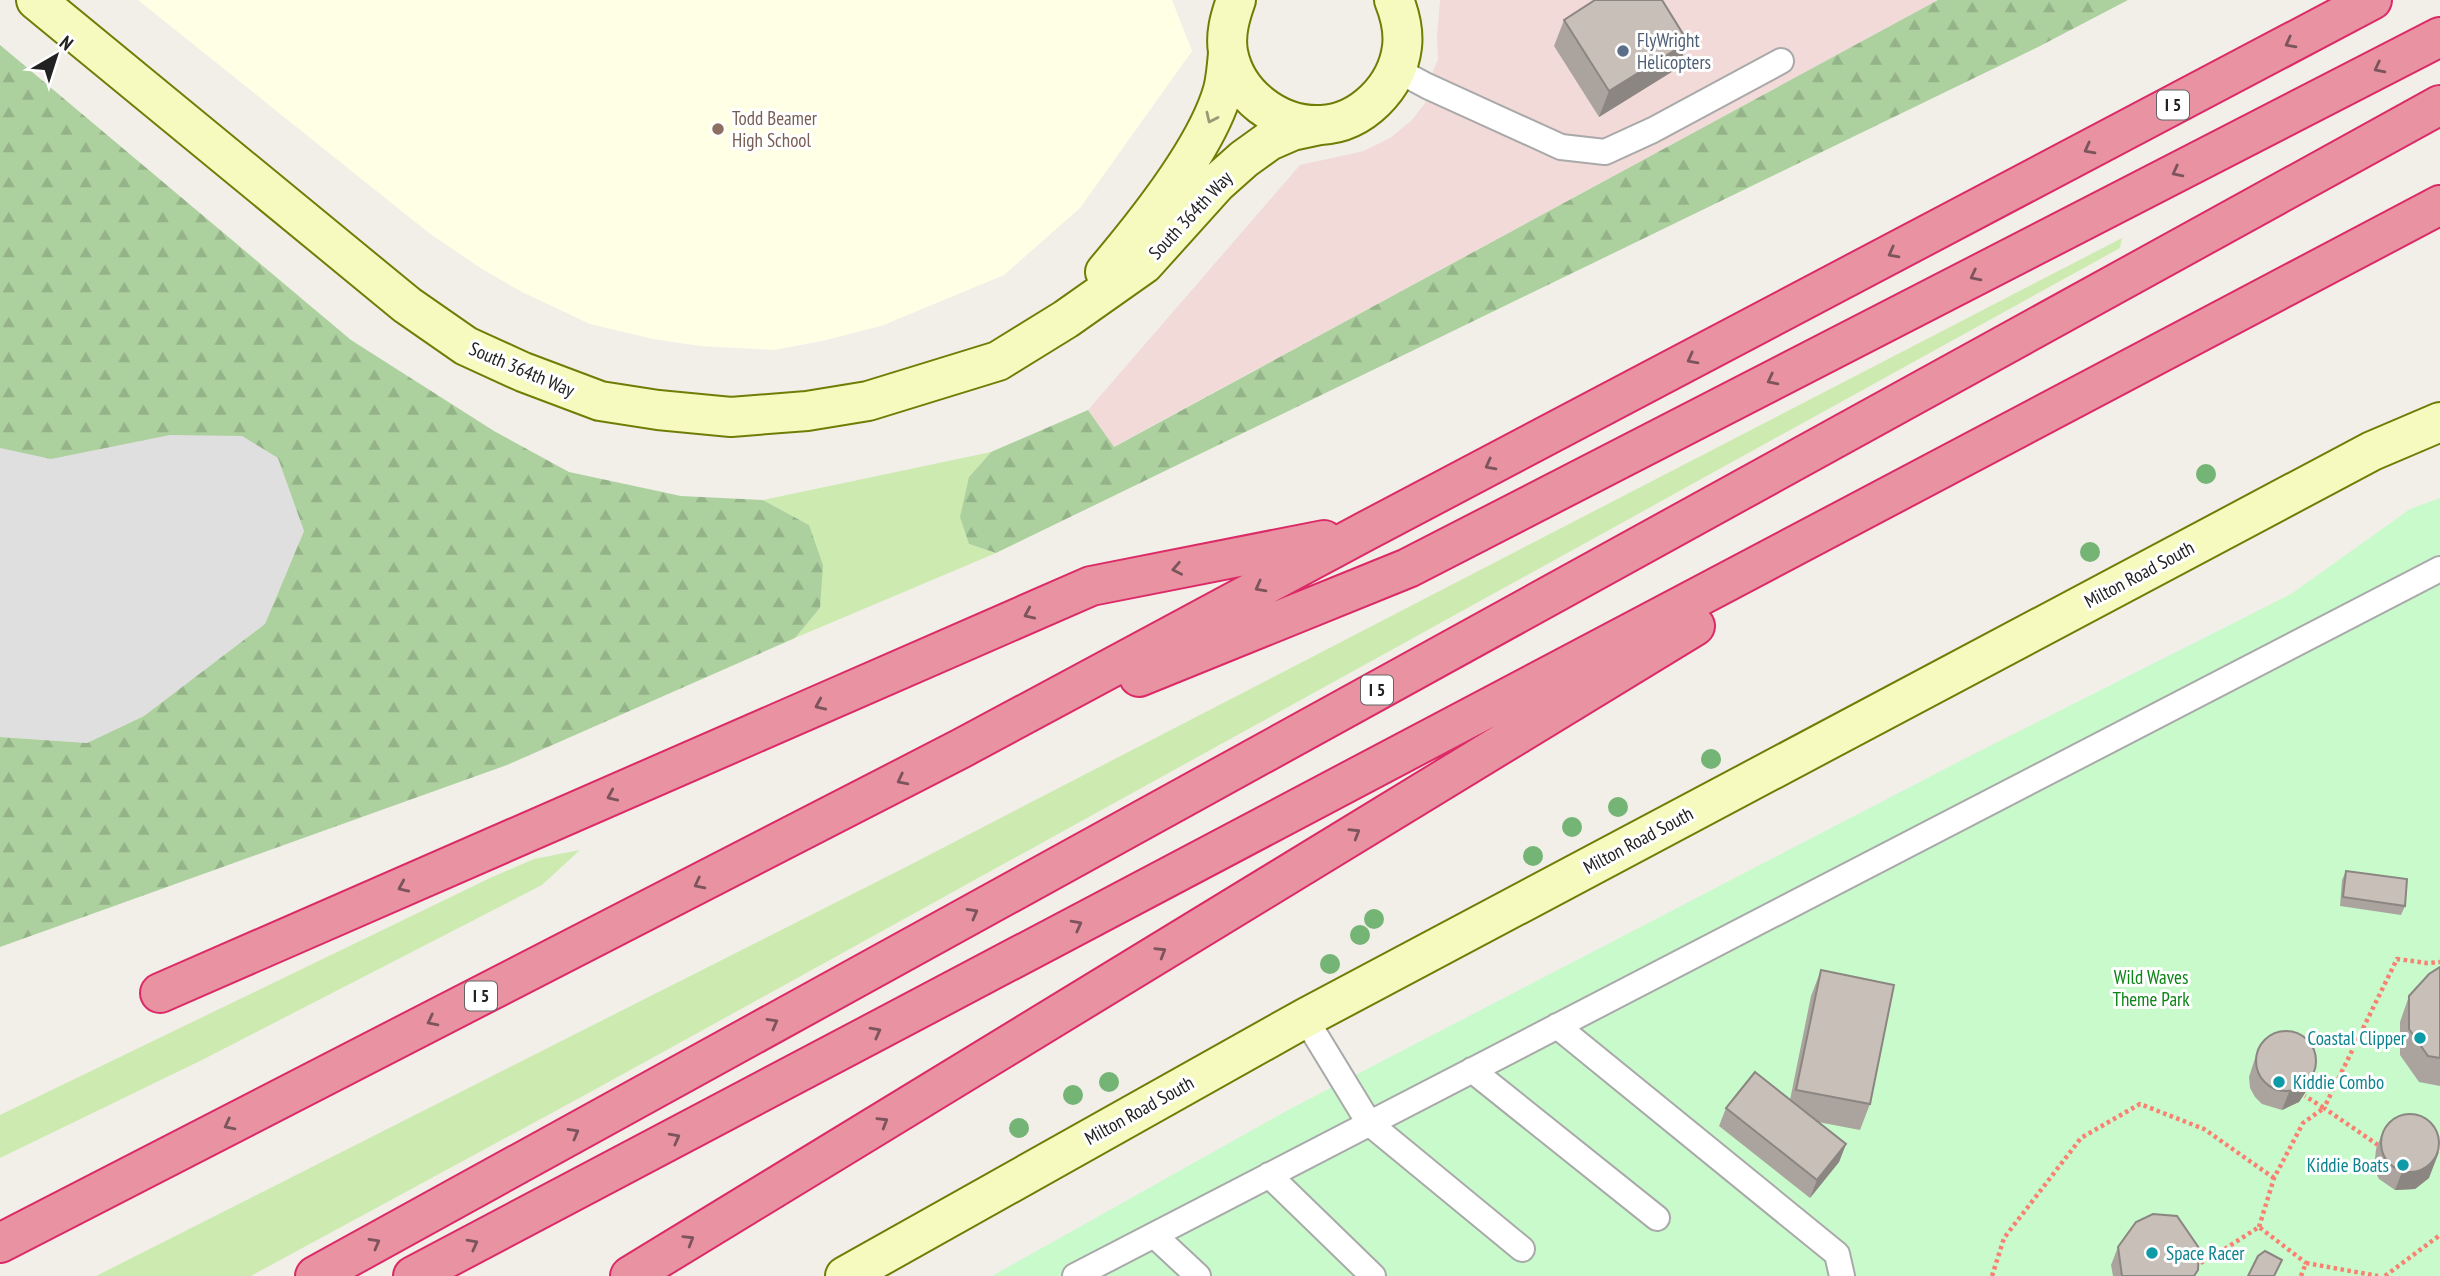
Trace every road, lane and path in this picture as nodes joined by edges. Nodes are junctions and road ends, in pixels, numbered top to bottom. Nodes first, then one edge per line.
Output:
1 (36, 0) edge
2 (2372, 0) edge
3 (1400, 7) edge
4 (1229, 19) edge
5 (2440, 37) edge
6 (1781, 61) dead end
7 (1397, 70) junction
8 (2440, 105) edge
9 (1320, 125) junction
10 (2440, 205) edge
11 (1066, 319) junction
12 (2440, 422) edge
13 (2017, 429) junction
14 (1364, 532) junction
15 (2440, 569) edge
16 (962, 748) junction
17 (2440, 962) edge
18 (160, 993) dead end
19 (1305, 1017) junction
20 (1557, 1026) junction
21 (1472, 1070) junction
22 (2305, 1096) edge
23 (2324, 1108) junction
24 (1369, 1124) junction
25 (2378, 1145) dead end
26 (1269, 1175) junction
27 (2274, 1178) junction
28 (1657, 1218) dead end
29 (2259, 1227) junction
30 (1154, 1235) junction
31 (2440, 1235) edge
32 (0, 1243) edge
33 (1522, 1249) dead end
34 (2306, 1263) junction
35 (2192, 1266) edge
36 (315, 1276) edge
37 (413, 1276) edge
38 (631, 1276) edge
39 (845, 1276) edge
40 (1075, 1276) edge
41 (1198, 1276) edge
42 (1373, 1276) edge
43 (1842, 1276) edge
44 (1992, 1276) edge
45 (2301, 1276) edge
46 (2378, 1276) edge
47 (2385, 1276) edge

1 - 11 street, South 364th Way
2 -> 14 highway, I 5
3 - 7 street
4 - 9 street
4 -> 11 street, South 364th Way
5 -> 16 highway, I 5
6 - 7 lane
7 - 9 street, South 364th Way
36 -> 8 highway, I 5
9 - 11 street, South 364th Way
10 - 13 highway
12 - 19 street, Milton Road South
37 -> 13 highway
38 -> 13 highway
14 -> 16 highway, I 5
14 -> 18 highway
15 - 20 lane
16 -> 32 highway, I 5
17 - 23 path
19 - 24 lane
19 - 39 street, Milton Road South
20 - 21 lane
20 - 43 lane
21 - 24 lane
21 - 28 lane
22 - 23 path
23 - 25 path
23 - 27 path
24 - 26 lane
24 - 33 lane
26 - 30 lane
26 - 42 lane
27 - 29 path
27 - 44 path
29 - 34 path
29 - 35 path
30 - 40 lane
30 - 41 lane
31 - 47 path
34 - 45 path
34 - 46 path

